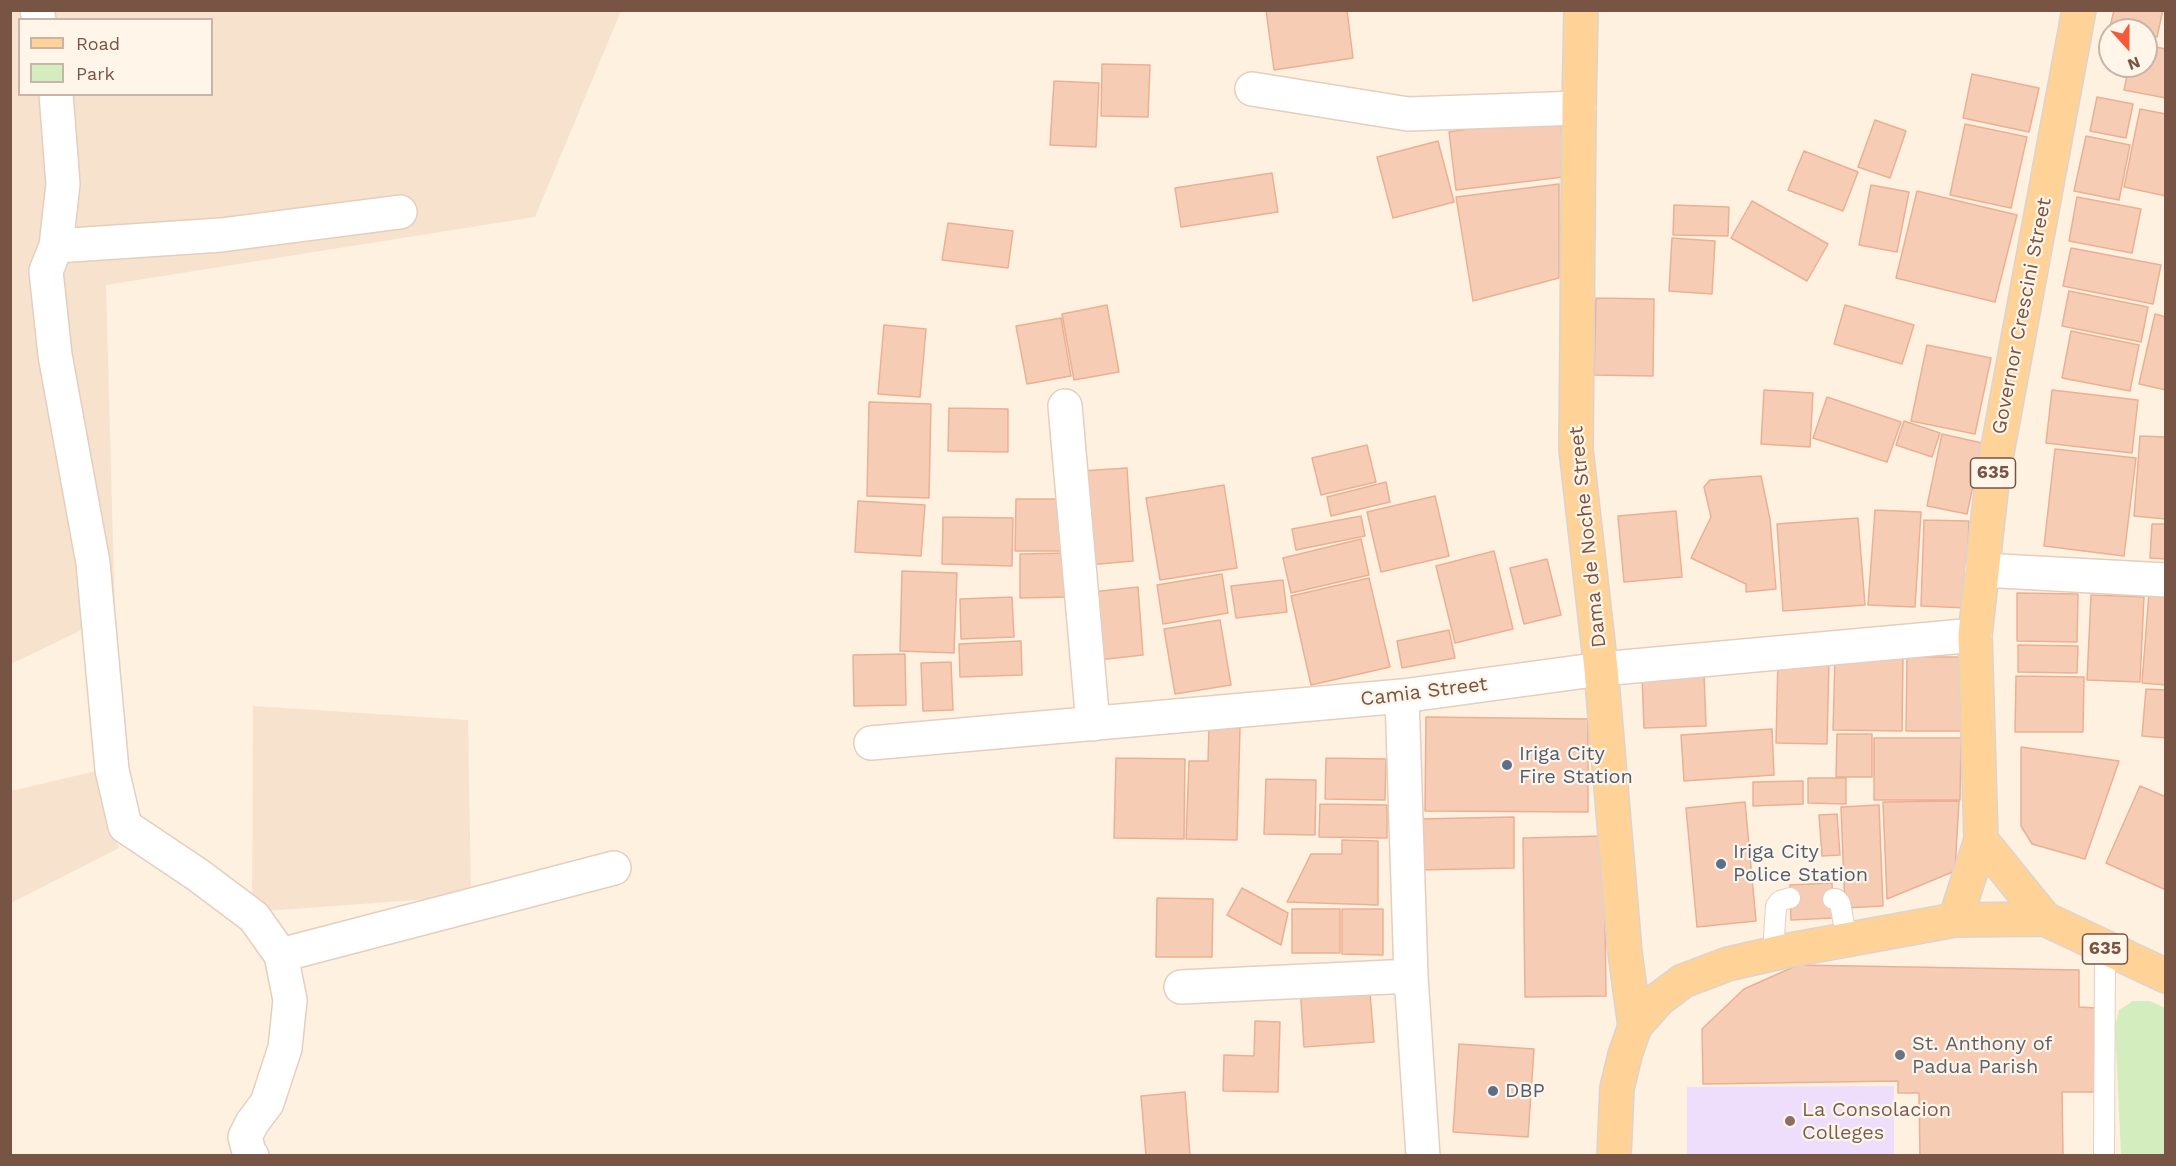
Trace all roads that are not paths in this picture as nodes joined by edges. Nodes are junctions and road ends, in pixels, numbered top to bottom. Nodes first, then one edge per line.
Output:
1 (1581, 10) edge
2 (2079, 10) edge
3 (1252, 89) dead end
4 (56, 96) edge
5 (1579, 108) junction
6 (400, 212) dead end
7 (56, 246) junction
8 (1065, 406) dead end
9 (1982, 570) junction
10 (2166, 580) edge
11 (1975, 634) junction
12 (1602, 669) junction
13 (1402, 696) junction
14 (1093, 724) junction
15 (871, 742) dead end
16 (1981, 840) junction
17 (614, 867) dead end
18 (1790, 898) dead end
19 (1833, 899) dead end
20 (2045, 919) junction
21 (1955, 920) junction
22 (1847, 941) junction
23 (2105, 949) junction
24 (1773, 953) junction
25 (281, 956) junction
26 (1411, 976) junction
27 (2166, 976) edge
28 (1181, 987) dead end
29 (1635, 1026) junction
30 (252, 1155) edge
31 (1423, 1155) edge
32 (1614, 1155) edge
33 (2104, 1155) edge

1 - 5 main road, Dama de Noche Street
2 - 9 main road, Governor Crescini Street / 635
3 - 5 street
4 - 7 street
5 - 12 main road, Dama de Noche Street
6 - 7 street
7 - 25 street
8 - 14 street
9 - 10 street
9 - 11 main road, Governor Crescini Street / 635
11 - 12 street, Camia Street
11 - 16 main road, Governor Crescini Street / 635
12 - 13 street, Camia Street
12 - 29 main road, Dama de Noche Street
13 - 14 street, Camia Street
13 - 26 street
14 - 15 street, Camia Street
16 - 20 main road, 635
16 - 21 main road, Governor Crescini Street
17 - 25 street
18 - 24 lane
19 - 22 lane
20 - 21 main road
20 - 23 main road, 635
21 - 22 main road
22 - 24 main road
23 - 27 main road, 635
23 - 33 lane
24 - 29 main road
25 - 30 street
26 - 28 street
26 - 31 street
29 - 32 main road

